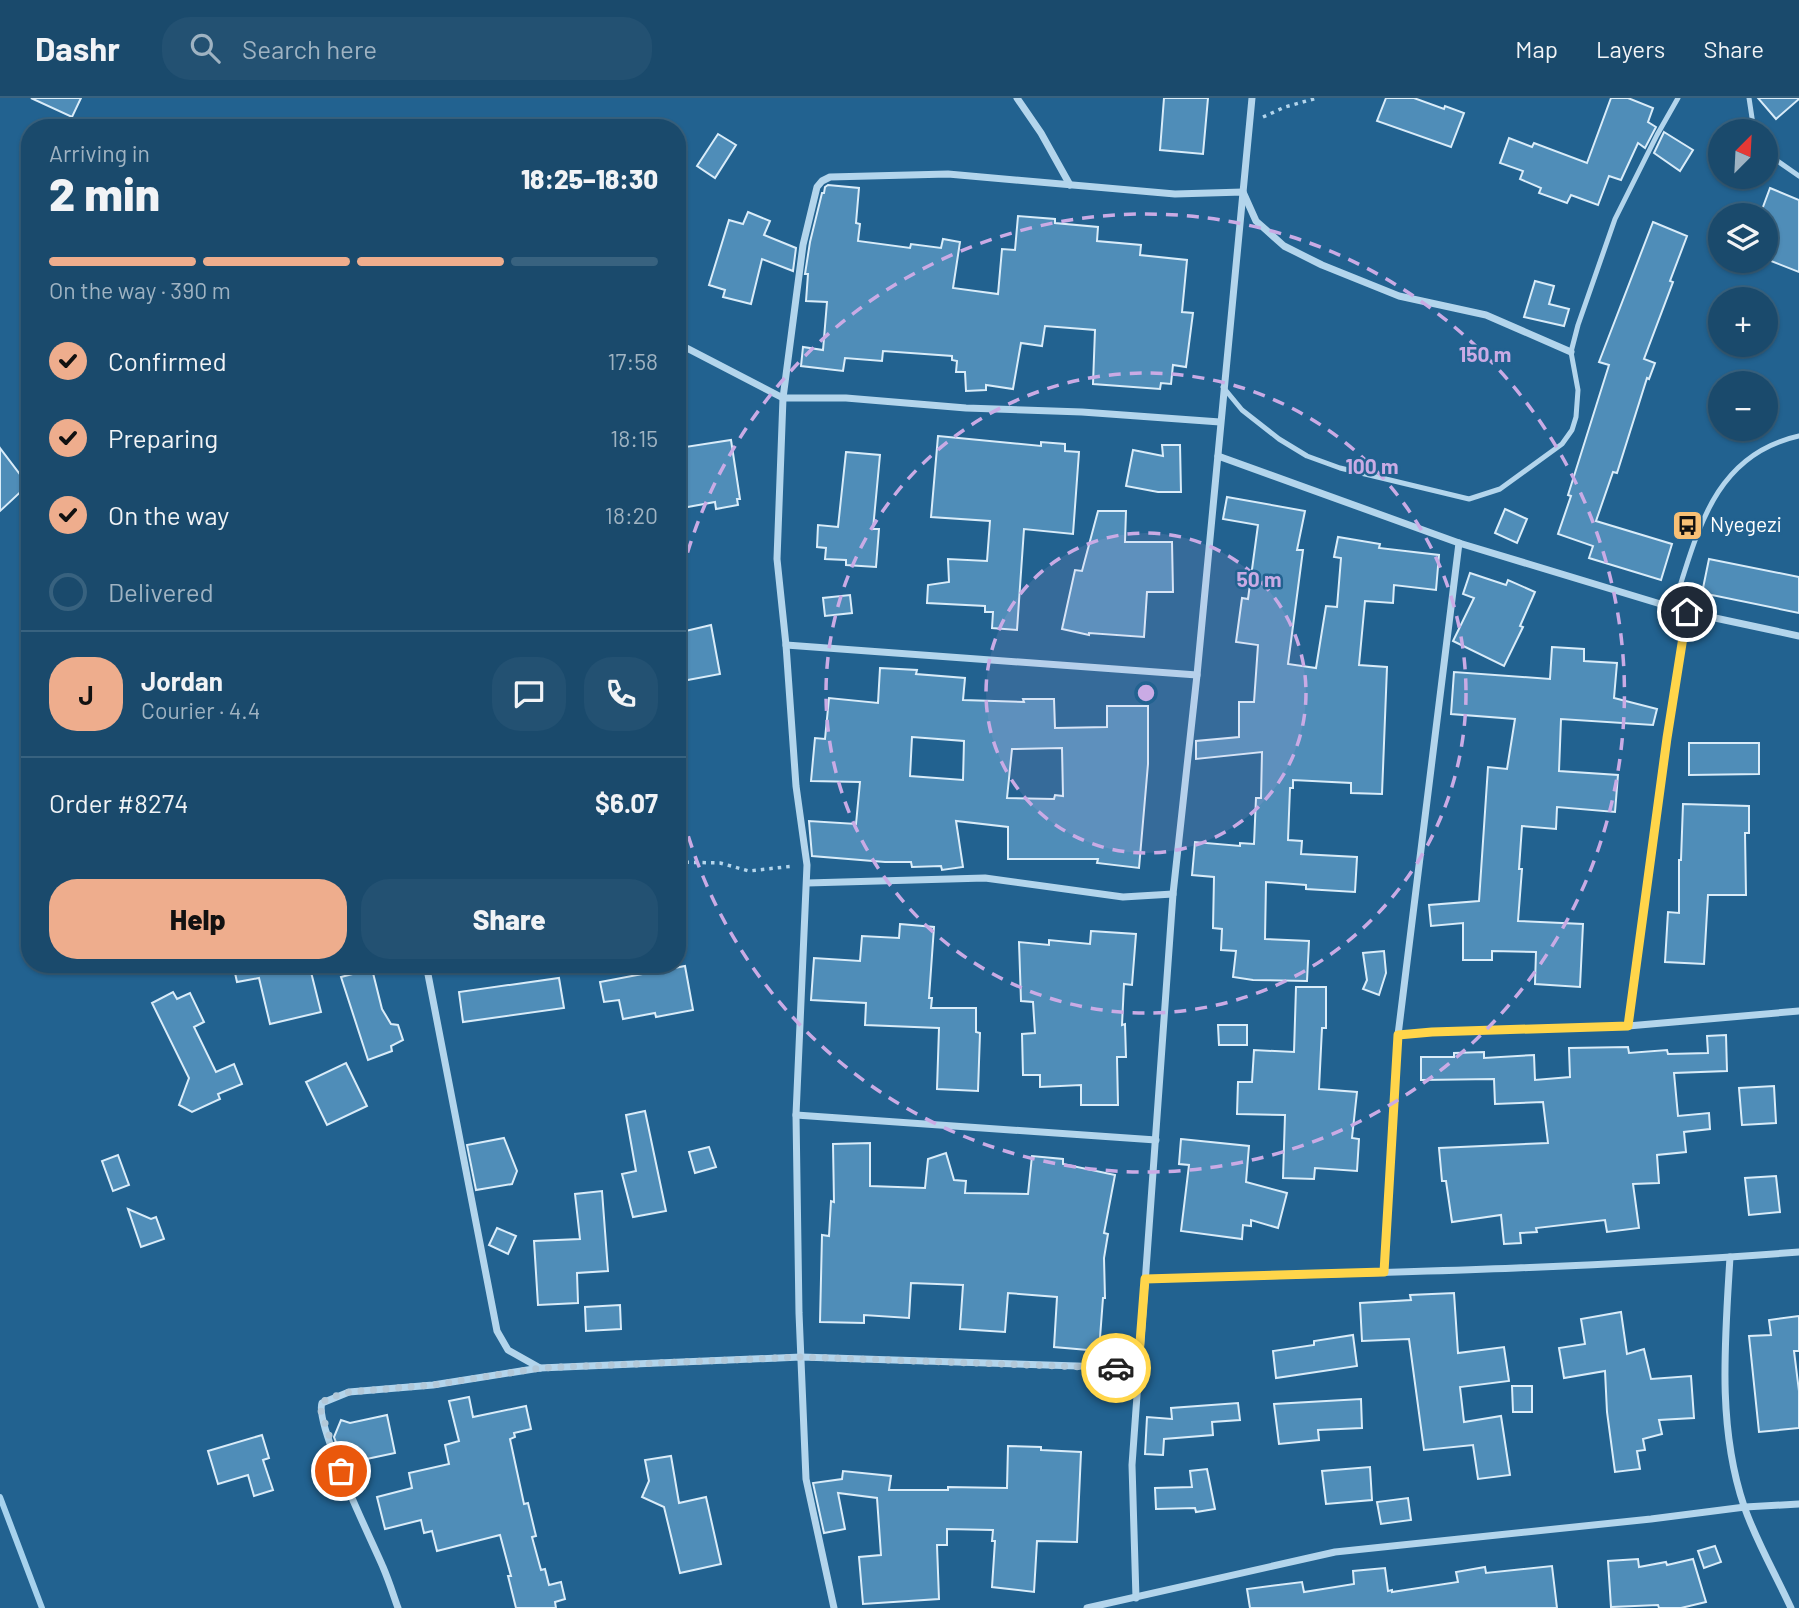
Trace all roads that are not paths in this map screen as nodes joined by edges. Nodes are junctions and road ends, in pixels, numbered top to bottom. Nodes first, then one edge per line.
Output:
1 (1017, 98) edge
2 (1252, 98) edge
3 (1678, 98) edge
4 (1749, 98) edge
5 (1752, 119) edge
6 (1778, 161) edge
7 (1799, 176) edge
8 (1070, 186) junction
9 (1243, 192) junction
10 (686, 348) edge
11 (1571, 352) junction
12 (1223, 387) junction
13 (783, 398) junction
14 (1220, 422) junction
15 (1799, 436) edge
16 (1218, 456) junction
17 (1459, 543) junction
18 (1673, 608) junction
19 (1687, 612) junction
20 (1799, 636) edge
21 (786, 645) junction
22 (1197, 675) junction
23 (807, 883) junction
24 (1173, 894) junction
25 (428, 973) edge
26 (1799, 1011) edge
27 (1628, 1026) junction
28 (1398, 1035) junction
29 (796, 1115) junction
30 (1156, 1140) junction
31 (1799, 1252) edge
32 (1730, 1257) junction
33 (1384, 1272) junction
34 (1145, 1279) junction
35 (801, 1357) junction
36 (540, 1368) junction
37 (1138, 1368) junction
38 (1799, 1504) edge
39 (1745, 1507) junction
40 (1136, 1598) junction
41 (398, 1608) edge
42 (834, 1608) edge
43 (1092, 1608) edge
44 (1791, 1608) edge

1 - 8 street
2 - 9 street
3 - 11 lane
4 - 5 lane
6 - 7 lane
8 - 9 street
8 - 13 street
9 - 11 street
9 - 12 street
10 - 13 street
11 - 12 lane
12 - 14 street
13 - 14 street
13 - 21 street
14 - 16 street
15 - 18 lane
16 - 17 street
16 - 22 street
17 - 18 street
17 - 28 street
18 - 19 street
19 - 20 street
19 - 27 street
21 - 22 street
21 - 23 street
22 - 24 street
23 - 24 street
23 - 29 street
24 - 30 street
25 - 36 street
26 - 27 street
27 - 28 street
28 - 33 street
29 - 30 street
29 - 35 street
30 - 34 street
31 - 32 street
32 - 33 street
32 - 39 street
33 - 34 street
34 - 37 street
35 - 36 street
35 - 37 street
35 - 42 street
36 - 41 street
37 - 40 street
38 - 39 street
39 - 40 street
39 - 44 street
40 - 43 street

